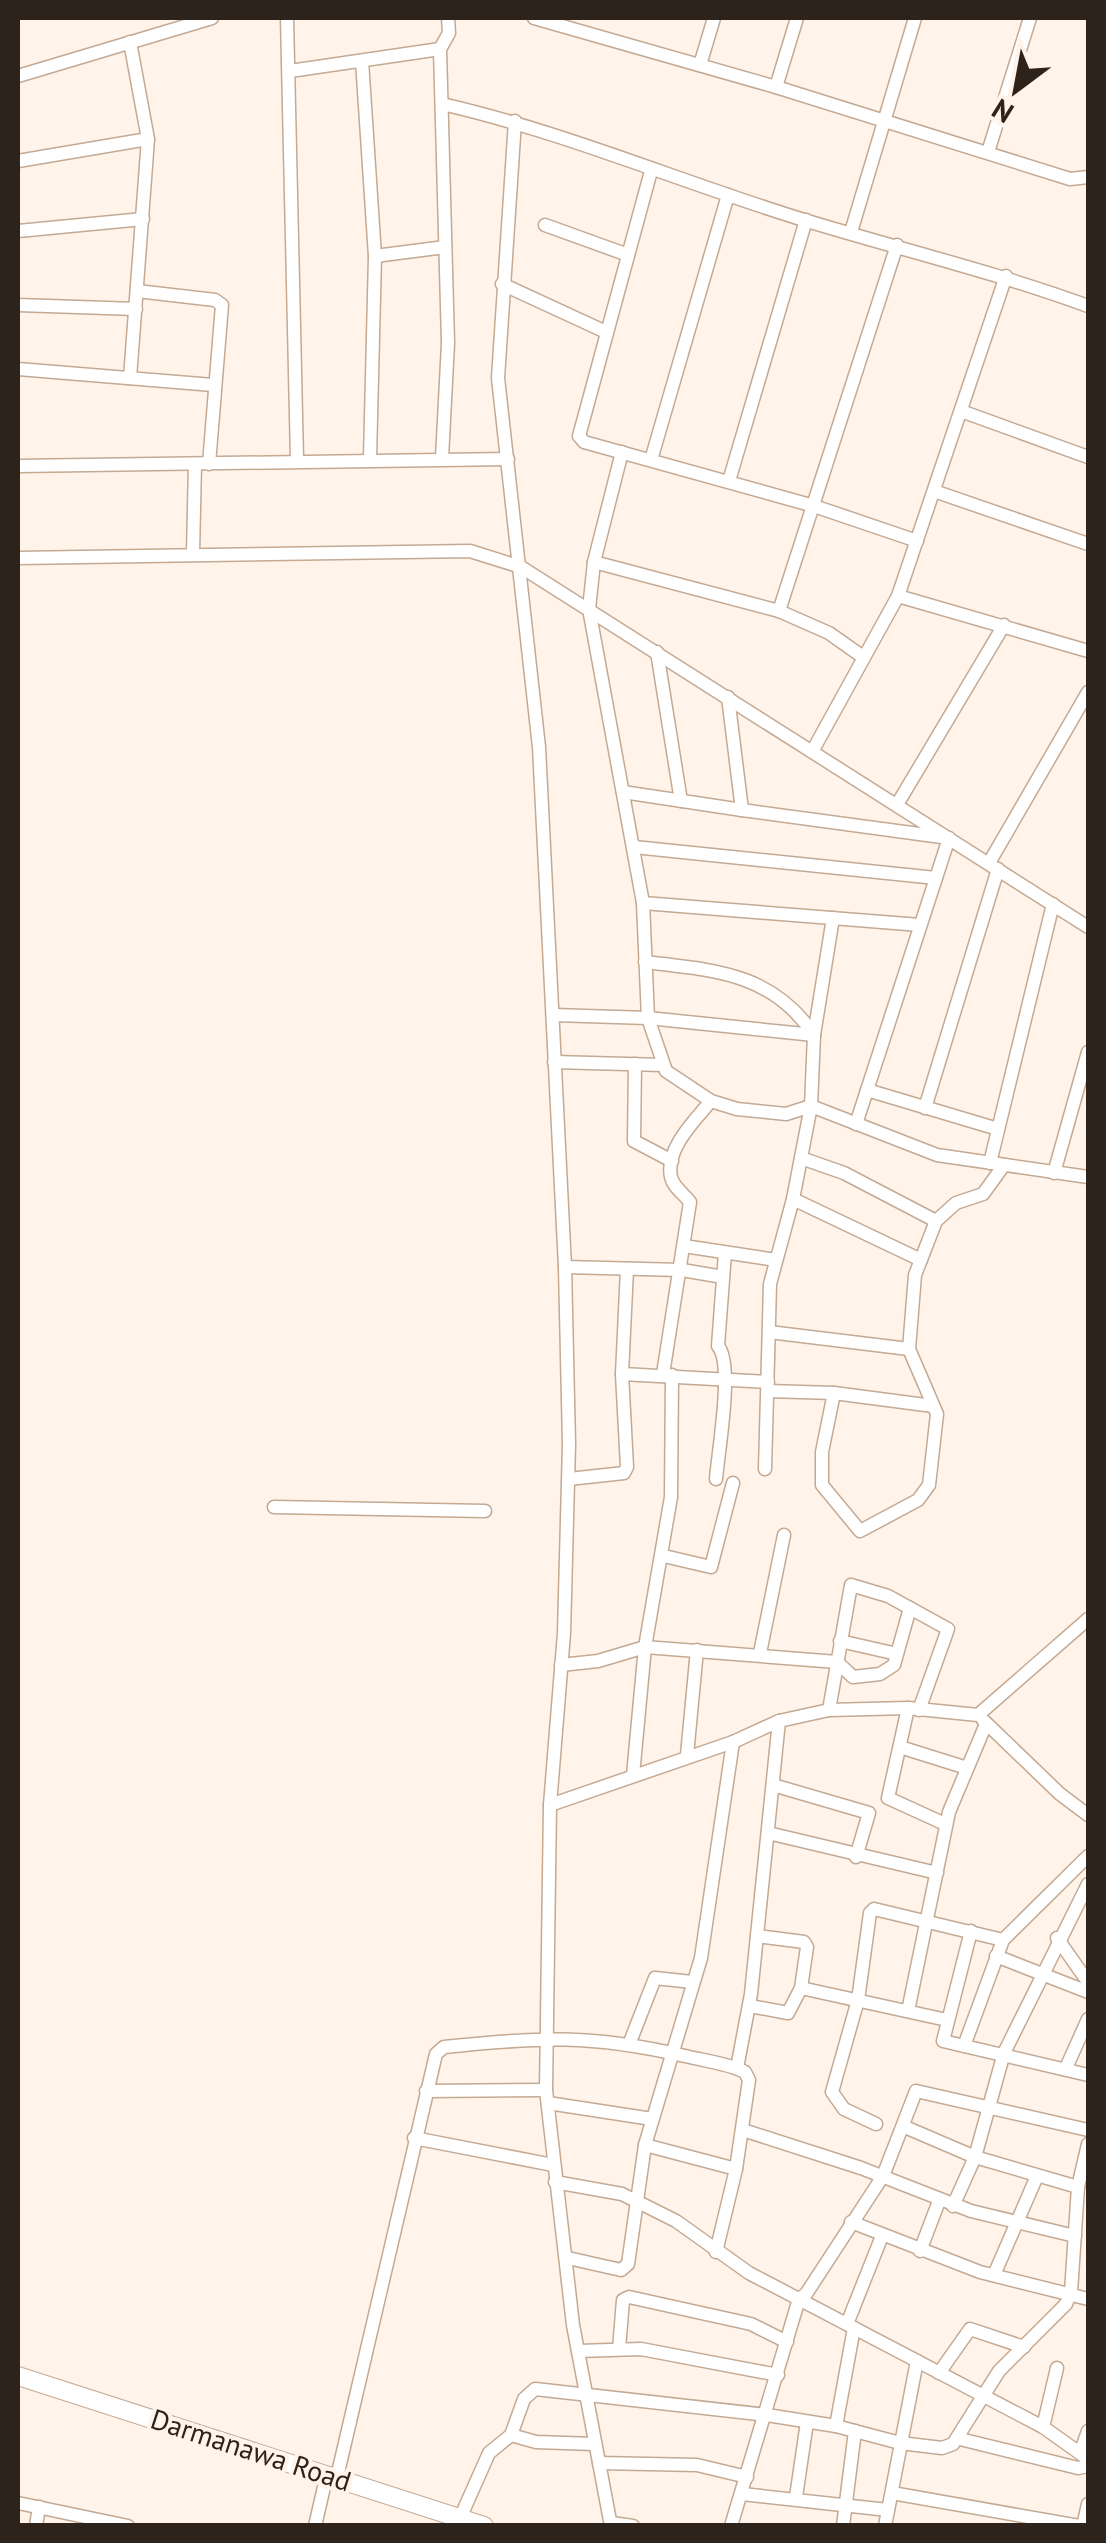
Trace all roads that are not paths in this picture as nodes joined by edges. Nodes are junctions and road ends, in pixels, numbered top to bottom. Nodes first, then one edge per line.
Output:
1 (212, 18) edge
2 (288, 18) edge
3 (448, 18) edge
4 (534, 18) edge
5 (714, 18) edge
6 (797, 18) edge
7 (914, 18) edge
8 (1030, 18) edge
9 (572, 23) edge
10 (130, 42) junction
11 (440, 50) junction
12 (362, 61) junction
13 (700, 65) junction
14 (290, 71) junction
15 (18, 76) edge
16 (776, 87) junction
17 (442, 104) junction
18 (515, 120) junction
19 (884, 120) junction
20 (148, 139) junction
21 (988, 152) junction
22 (18, 161) edge
23 (651, 172) junction
24 (1088, 177) edge
25 (728, 195) junction
26 (143, 219) junction
27 (806, 220) junction
28 (545, 225) dead end
29 (18, 231) edge
30 (850, 232) junction
31 (897, 245) junction
32 (445, 247) junction
33 (628, 255) junction
34 (374, 256) junction
35 (1006, 276) junction
36 (502, 284) junction
37 (137, 291) junction
38 (18, 305) edge
39 (1088, 306) edge
40 (136, 309) junction
41 (606, 332) junction
42 (18, 369) edge
43 (130, 378) junction
44 (213, 385) junction
45 (961, 411) junction
46 (622, 452) junction
47 (1088, 456) edge
48 (370, 458) junction
49 (442, 458) junction
50 (508, 459) junction
51 (298, 460) junction
52 (651, 460) junction
53 (202, 464) junction
54 (18, 466) edge
55 (728, 481) junction
56 (934, 491) junction
57 (814, 506) junction
58 (916, 542) junction
59 (1088, 544) edge
60 (193, 553) junction
61 (18, 558) edge
62 (594, 562) junction
63 (522, 567) junction
64 (898, 596) junction
65 (589, 609) junction
66 (779, 611) junction
67 (1004, 625) junction
68 (1088, 651) edge
69 (657, 652) junction
70 (863, 657) junction
71 (1088, 692) edge
72 (728, 696) junction
73 (813, 750) junction
74 (623, 792) junction
75 (682, 801) junction
76 (898, 803) junction
77 (742, 810) junction
78 (949, 838) junction
79 (634, 847) junction
80 (993, 866) junction
81 (936, 878) junction
82 (643, 903) junction
83 (1053, 904) junction
84 (833, 918) junction
85 (1086, 920) edge
86 (920, 925) junction
87 (645, 962) junction
88 (554, 1015) junction
89 (648, 1018) junction
90 (814, 1035) junction
91 (1088, 1052) edge
92 (554, 1062) junction
93 (635, 1064) junction
94 (663, 1065) junction
95 (866, 1090) junction
96 (710, 1101) junction
97 (812, 1106) junction
98 (925, 1108) junction
99 (856, 1124) junction
100 (998, 1129) junction
101 (801, 1158) junction
102 (672, 1162) junction
103 (997, 1164) junction
104 (1054, 1173) junction
105 (1088, 1177) edge
106 (793, 1199) junction
107 (936, 1222) junction
108 (684, 1246) junction
109 (725, 1252) junction
110 (776, 1260) junction
111 (921, 1260) junction
112 (565, 1267) junction
113 (627, 1269) junction
114 (682, 1270) junction
115 (723, 1276) junction
116 (769, 1332) junction
117 (908, 1349) junction
118 (622, 1374) junction
119 (668, 1375) junction
120 (725, 1378) junction
121 (768, 1386) junction
122 (834, 1393) junction
123 (933, 1406) junction
124 (765, 1470) dead end
125 (716, 1478) dead end
126 (569, 1479) junction
127 (733, 1483) dead end
128 (274, 1507) dead end
129 (485, 1511) dead end
130 (784, 1535) dead end
131 (664, 1556) junction
132 (910, 1608) junction
133 (1088, 1619) edge
134 (840, 1641) junction
135 (645, 1647) junction
136 (697, 1650) junction
137 (760, 1653) junction
138 (896, 1654) junction
139 (837, 1662) junction
140 (561, 1665) junction
141 (914, 1709) junction
142 (829, 1710) junction
143 (982, 1720) junction
144 (779, 1722) junction
145 (734, 1742) junction
146 (900, 1747) junction
147 (687, 1755) junction
148 (967, 1768) junction
149 (634, 1775) junction
150 (773, 1784) junction
151 (550, 1805) junction
152 (1088, 1815) edge
153 (946, 1824) junction
154 (768, 1833) junction
155 (856, 1856) junction
156 (1088, 1856) edge
157 (937, 1873) junction
158 (1088, 1884) edge
159 (927, 1921) junction
160 (972, 1930) junction
161 (757, 1936) junction
162 (1058, 1938) junction
163 (1003, 1940) junction
164 (996, 1956) junction
165 (1042, 1973) junction
166 (692, 1982) junction
167 (1088, 1982) edge
168 (801, 1988) junction
169 (1088, 1992) edge
170 (858, 2000) junction
171 (750, 2006) junction
172 (908, 2011) junction
173 (947, 2020) junction
174 (1088, 2021) edge
175 (546, 2036) junction
176 (630, 2042) junction
177 (964, 2046) junction
178 (1004, 2053) junction
179 (674, 2054) junction
180 (737, 2068) junction
181 (1066, 2068) junction
182 (1088, 2075) edge
183 (426, 2091) junction
184 (547, 2096) junction
185 (987, 2109) junction
186 (652, 2119) junction
187 (876, 2124) dead end
188 (904, 2128) junction
189 (743, 2130) junction
190 (1088, 2130) edge
191 (414, 2138) junction
192 (1088, 2144) edge
193 (644, 2145) junction
194 (975, 2157) junction
195 (553, 2165) junction
196 (736, 2169) junction
197 (1085, 2172) edge
198 (883, 2176) junction
199 (1037, 2176) junction
200 (555, 2182) junction
201 (1078, 2186) junction
202 (636, 2201) junction
203 (939, 2201) junction
204 (953, 2206) junction
205 (850, 2222) junction
206 (1014, 2225) junction
207 (1080, 2227) edge
208 (882, 2236) junction
209 (920, 2251) junction
210 (716, 2252) junction
211 (568, 2258) junction
212 (994, 2275) junction
213 (1071, 2292) junction
214 (1088, 2296) edge
215 (799, 2299) junction
216 (850, 2326) junction
217 (787, 2342) junction
218 (1024, 2347) junction
219 (619, 2349) junction
220 (578, 2352) junction
221 (917, 2362) junction
222 (1058, 2368) dead end
223 (939, 2373) junction
224 (18, 2376) edge
225 (778, 2376) junction
226 (585, 2392) junction
227 (985, 2396) junction
228 (767, 2414) junction
229 (807, 2422) junction
230 (836, 2426) junction
231 (1043, 2427) junction
232 (855, 2431) junction
233 (1088, 2431) edge
234 (511, 2436) junction
235 (960, 2439) junction
236 (900, 2443) junction
237 (594, 2444) junction
238 (1086, 2459) edge
239 (599, 2463) junction
240 (332, 2476) junction
241 (748, 2476) junction
242 (892, 2493) junction
243 (742, 2494) junction
244 (796, 2496) junction
245 (843, 2502) junction
246 (18, 2503) edge
247 (1088, 2504) edge
248 (39, 2507) junction
249 (888, 2510) junction
250 (474, 2522) edge
251 (109, 2524) edge
252 (611, 2524) edge
253 (36, 2526) edge
254 (128, 2526) edge
255 (315, 2526) edge
256 (633, 2526) edge
257 (731, 2526) edge
258 (843, 2526) edge
259 (886, 2526) edge
260 (1081, 2526) edge

1 - 10 street
2 - 14 street
3 - 11 street
4 - 9 street
5 - 13 street
6 - 16 street
7 - 19 street
8 - 21 street
9 - 13 street
10 - 15 street
10 - 20 street
11 - 12 street
11 - 17 street
12 - 14 street
12 - 34 street
13 - 16 street
14 - 51 street
16 - 19 street
17 - 18 street
17 - 32 street
18 - 23 street
18 - 36 street
19 - 21 street
19 - 30 street
20 - 22 street
20 - 26 street
21 - 24 street
23 - 25 street
23 - 33 street
25 - 27 street
25 - 52 street
26 - 29 street
26 - 37 street
27 - 30 street
27 - 55 street
28 - 33 street
30 - 31 street
31 - 35 street
31 - 57 street
32 - 34 street
32 - 49 street
33 - 41 street
34 - 48 street
35 - 39 street
35 - 45 street
36 - 41 street
36 - 50 street
37 - 40 street
37 - 44 street
38 - 40 street
40 - 43 street
41 - 46 street
42 - 43 street
43 - 44 street
44 - 53 street
45 - 47 street
45 - 56 street
46 - 52 street
46 - 62 street
48 - 49 street
48 - 51 street
49 - 50 street
50 - 63 street
51 - 53 street
52 - 55 street
53 - 54 street
53 - 60 street
55 - 57 street
56 - 58 street
56 - 59 street
57 - 58 street
57 - 66 street
58 - 64 street
60 - 61 street
60 - 63 street
62 - 65 street
62 - 66 street
63 - 65 street
63 - 88 street
64 - 67 street
64 - 70 street
65 - 69 street
65 - 74 street
66 - 70 street
67 - 68 street
67 - 76 street
69 - 72 street
69 - 75 street
70 - 73 street
71 - 80 street
72 - 73 street
72 - 77 street
73 - 76 street
74 - 75 street
74 - 79 street
75 - 77 street
76 - 78 street
77 - 78 street
78 - 80 street
78 - 81 street
79 - 81 street
79 - 82 street
80 - 83 street
80 - 98 street
81 - 86 street
82 - 84 street
82 - 87 street
83 - 85 street
83 - 100 street
84 - 86 street
84 - 90 street
86 - 95 street
87 - 89 street
87 - 90 street
88 - 89 street
88 - 92 street
89 - 90 street
89 - 94 street
90 - 97 street
91 - 104 street
92 - 93 street
92 - 112 street
93 - 94 street
93 - 102 street
94 - 96 street
95 - 98 street
95 - 99 street
96 - 97 street
96 - 102 street
97 - 99 street
97 - 101 street
98 - 100 street
99 - 103 street
100 - 103 street
101 - 106 street
101 - 107 street
102 - 108 street
103 - 104 street
103 - 107 street
104 - 105 street
106 - 110 street
106 - 111 street
107 - 111 street
108 - 109 street
108 - 114 street
109 - 110 street
109 - 115 street
110 - 116 street
111 - 117 street
112 - 113 street
112 - 126 street
113 - 114 street
113 - 118 street
114 - 115 street
114 - 119 street
115 - 120 street
116 - 117 street
116 - 121 street
117 - 123 street
118 - 119 street
118 - 126 street
119 - 120 street
119 - 131 street
120 - 121 street
120 - 125 street
121 - 122 street
121 - 124 street
122 - 123 street
122 - 123 street
126 - 140 street
127 - 131 street
128 - 129 street
130 - 137 street
131 - 135 street
132 - 134 street
132 - 138 street
132 - 141 street
133 - 143 street
134 - 138 street
134 - 139 street
135 - 136 street
135 - 140 street
135 - 149 street
136 - 137 street
136 - 147 street
137 - 139 street
138 - 139 street
139 - 142 street
140 - 151 street
141 - 142 street
141 - 143 street
141 - 146 street
142 - 144 street
143 - 148 street
143 - 152 street
144 - 145 street
144 - 150 street
145 - 147 street
145 - 166 street
146 - 148 street
146 - 153 street
147 - 149 street
148 - 153 street
149 - 151 street
150 - 154 street
150 - 155 street
151 - 175 street
153 - 157 street
154 - 155 street
154 - 161 street
155 - 157 street
156 - 163 street
157 - 159 street
158 - 162 street
159 - 160 street
159 - 170 street
159 - 172 street
160 - 163 street
160 - 173 street
161 - 168 street
161 - 171 street
162 - 165 street
162 - 167 street
163 - 164 street
164 - 165 street
164 - 177 street
165 - 169 street
165 - 178 street
166 - 176 street
166 - 179 street
168 - 170 street
168 - 171 street
170 - 172 street
170 - 187 street
171 - 180 street
172 - 173 street
173 - 177 street
174 - 181 street
175 - 176 street
175 - 183 street
175 - 184 street
176 - 179 street
177 - 178 street
178 - 181 street
178 - 185 street
179 - 180 street
179 - 186 street
180 - 189 street
181 - 182 street
183 - 184 street
183 - 191 street
184 - 186 street
184 - 195 street
185 - 188 street
185 - 190 street
185 - 194 street
186 - 193 street
188 - 194 street
188 - 198 street
189 - 196 street
189 - 198 street
191 - 195 street
191 - 240 street
192 - 197 street
193 - 196 street
193 - 202 street
194 - 199 street
194 - 204 street
195 - 200 street
196 - 210 street
197 - 201 street
198 - 203 street
198 - 205 street
199 - 201 street
199 - 206 street
200 - 202 street
200 - 211 street
201 - 207 street
202 - 210 street
202 - 211 street
203 - 204 street
203 - 209 street
204 - 206 street
205 - 208 street
205 - 215 street
206 - 207 street
206 - 212 street
207 - 213 street
208 - 209 street
208 - 216 street
209 - 212 street
210 - 215 street
211 - 220 street
212 - 213 street
213 - 214 street
213 - 218 street
215 - 216 street
215 - 217 street
216 - 221 street
216 - 230 street
217 - 219 street
217 - 225 street
218 - 223 street
218 - 227 street
219 - 220 street
219 - 225 street
220 - 226 street
221 - 223 street
221 - 236 street
222 - 231 street
223 - 227 street
224 - 240 street, Darmanawa Road
225 - 228 street
226 - 228 street
226 - 234 street
226 - 237 street
227 - 231 street
227 - 235 street
228 - 229 street
228 - 241 street
229 - 230 street
229 - 244 street
230 - 232 street
231 - 238 street
232 - 236 street
232 - 245 street
233 - 238 street
234 - 237 street
234 - 250 street
235 - 236 street
235 - 238 street
236 - 242 street
237 - 239 street
239 - 241 street
239 - 252 street
240 - 250 street, Darmanawa Road
240 - 255 street
241 - 243 street
242 - 249 street
242 - 260 street
243 - 244 street
243 - 257 street
244 - 245 street
245 - 249 street
245 - 258 street
246 - 248 street
247 - 260 street
248 - 251 street
248 - 253 street
249 - 259 street
251 - 254 street
252 - 256 street

